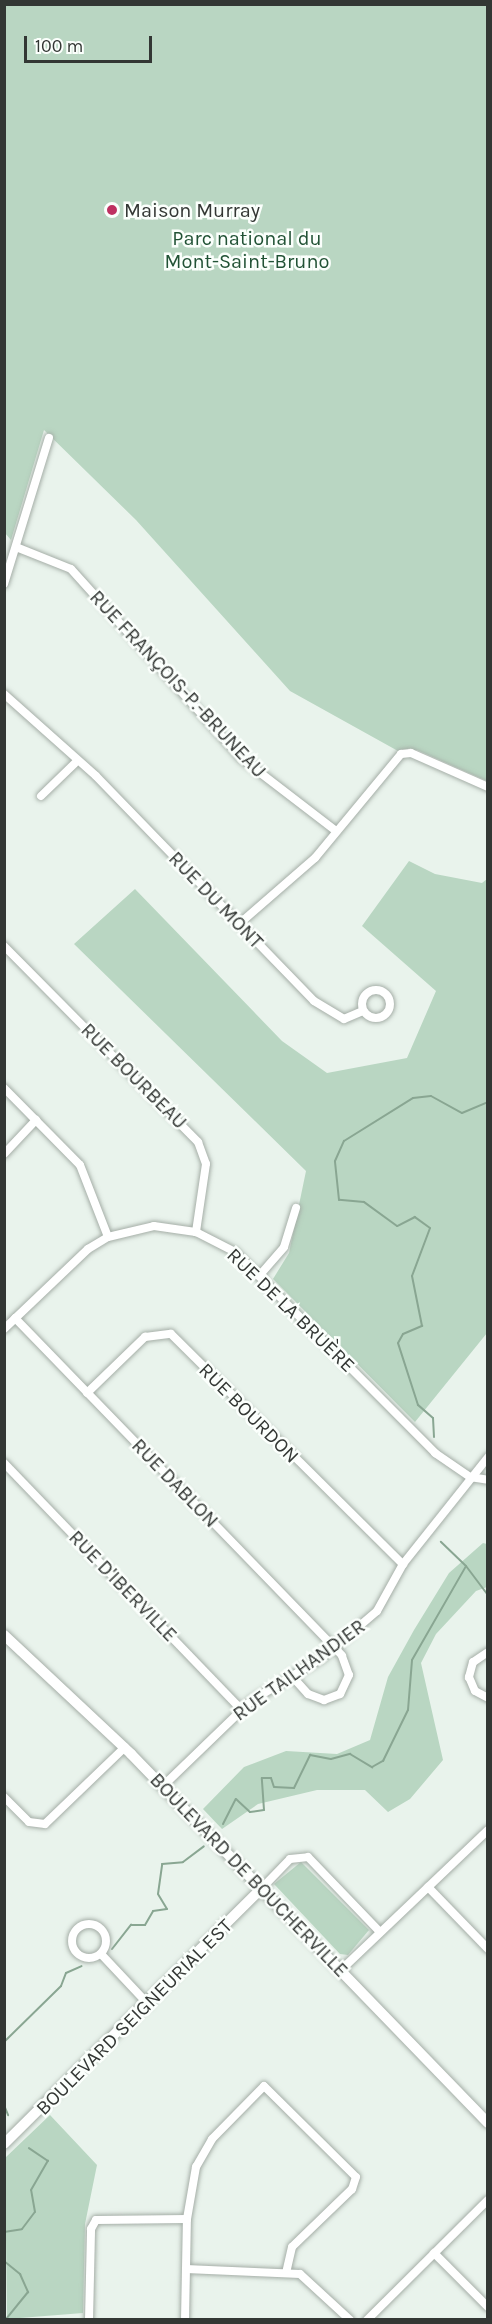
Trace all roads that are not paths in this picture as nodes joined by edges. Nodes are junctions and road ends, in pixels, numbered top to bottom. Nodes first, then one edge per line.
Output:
1 (49, 438) dead end
2 (16, 547) junction
3 (4, 584) edge
4 (4, 694) edge
5 (75, 763) junction
6 (488, 787) edge
7 (41, 796) dead end
8 (336, 831) junction
9 (239, 924) junction
10 (4, 946) edge
11 (363, 1011) dead end
12 (4, 1088) edge
13 (36, 1120) junction
14 (4, 1154) edge
15 (296, 1208) dead end
16 (196, 1232) junction
17 (108, 1237) junction
18 (260, 1276) junction
19 (15, 1318) junction
20 (4, 1329) edge
21 (87, 1393) junction
22 (488, 1457) edge
23 (4, 1463) edge
24 (470, 1477) junction
25 (488, 1480) edge
26 (403, 1564) junction
27 (4, 1635) edge
28 (334, 1648) junction
29 (488, 1653) edge
30 (291, 1675) junction
31 (488, 1698) edge
32 (241, 1708) junction
33 (124, 1747) junction
34 (163, 1786) junction
35 (4, 1797) edge
36 (488, 1830) edge
37 (428, 1887) junction
38 (262, 1888) junction
39 (380, 1932) junction
40 (488, 1949) edge
41 (101, 1954) junction
42 (341, 1970) junction
43 (148, 2004) junction
44 (488, 2122) edge
45 (4, 2145) edge
46 (488, 2200) edge
47 (187, 2219) junction
48 (434, 2253) junction
49 (186, 2269) junction
50 (286, 2272) junction
51 (488, 2307) edge
52 (89, 2319) edge
53 (185, 2319) edge
54 (350, 2319) edge
55 (367, 2319) edge

1 - 2 street
2 - 3 street
2 - 8 street, RUE FRANÇOIS-P.-BRUNEAU
4 - 5 street, RUE DU MONT
5 - 7 street
5 - 9 street, RUE DU MONT
6 - 8 street
8 - 9 street
9 - 11 street, RUE DU MONT
10 - 16 street, RUE BOURBEAU
12 - 13 street
13 - 14 street
13 - 17 street
15 - 18 street
16 - 17 street, RUE DE LA BRUÈRE
16 - 18 street, RUE DE LA BRUÈRE
17 - 19 street, RUE DE LA BRUÈRE
18 - 24 street, RUE DE LA BRUÈRE
19 - 20 street, RUE DE LA BRUÈRE
19 - 21 street, RUE DABLON
21 - 26 street, RUE BOURDON
21 - 28 street, RUE DABLON
22 - 24 street, RUE TAILHANDIER
23 - 32 street, RUE D'IBERVILLE
24 - 25 street
24 - 26 street, RUE TAILHANDIER
26 - 28 street, RUE TAILHANDIER
27 - 33 street, BOULEVARD DE BOUCHERVILLE
28 - 30 street, RUE TAILHANDIER
28 - 30 street, RUE DABLON
29 - 31 street
30 - 32 street, RUE TAILHANDIER
32 - 34 street, RUE TAILHANDIER
33 - 34 street, BOULEVARD DE BOUCHERVILLE
33 - 35 street
34 - 38 street, BOULEVARD DE BOUCHERVILLE
36 - 37 street
37 - 39 street
37 - 40 street
38 - 39 street
38 - 42 street, BOULEVARD DE BOUCHERVILLE
38 - 43 street, BOULEVARD SEIGNEURIAL EST
39 - 42 street
41 - 41 street
41 - 43 street
42 - 44 street, BOULEVARD DE BOUCHERVILLE
43 - 45 street, BOULEVARD SEIGNEURIAL EST
46 - 48 street
47 - 49 street
47 - 50 street
47 - 52 street
48 - 51 street
48 - 55 street
49 - 50 street
49 - 53 street
50 - 54 street

